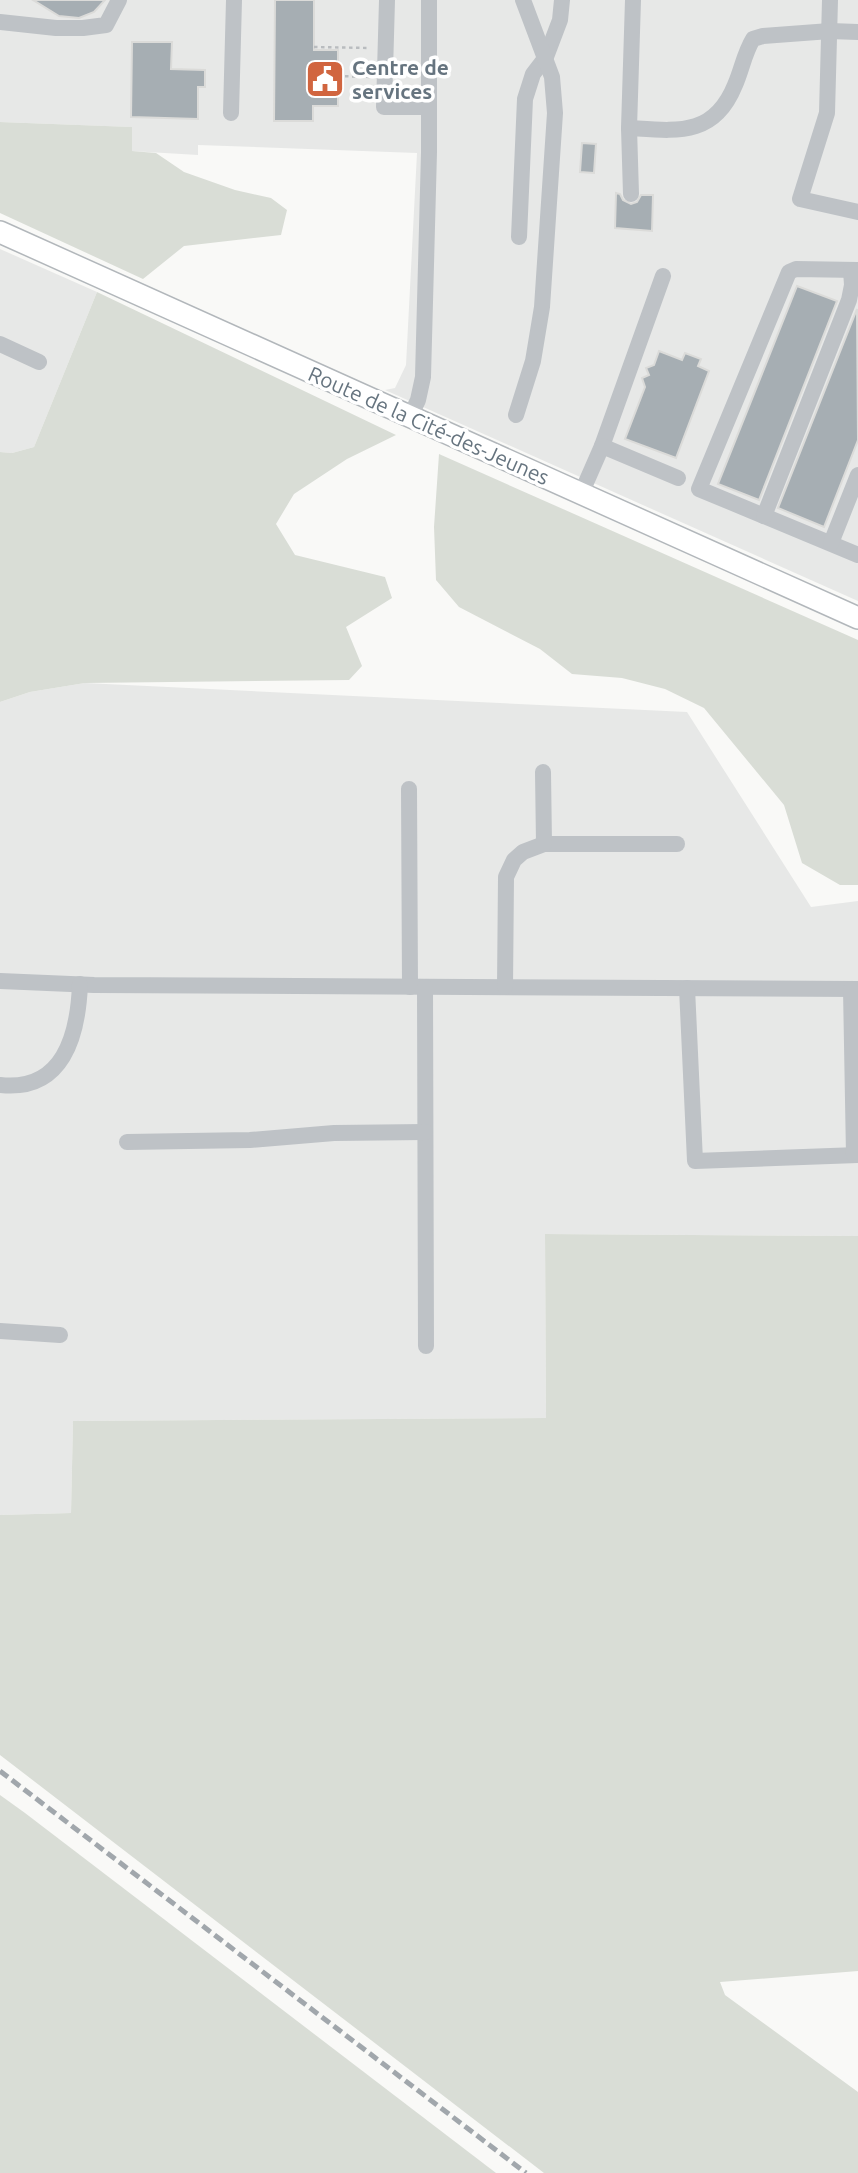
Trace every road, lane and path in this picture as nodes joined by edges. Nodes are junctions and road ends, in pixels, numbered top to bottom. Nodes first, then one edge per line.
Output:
1 (119, 0) edge
2 (234, 0) edge
3 (387, 0) edge
4 (429, 0) edge
5 (523, 0) edge
6 (562, 0) edge
7 (633, 0) edge
8 (830, 0) edge
9 (0, 22) edge
10 (830, 31) junction
11 (858, 32) edge
12 (314, 47) dead end
13 (364, 49) dead end
14 (546, 57) junction
15 (338, 76) dead end
16 (364, 78) dead end
17 (429, 107) junction
18 (231, 113) dead end
19 (629, 128) junction
20 (631, 194) dead end
21 (858, 212) edge
22 (0, 232) edge
23 (519, 237) dead end
24 (855, 270) edge
25 (663, 276) dead end
26 (0, 344) edge
27 (39, 362) dead end
28 (516, 415) dead end
29 (410, 417) junction
30 (602, 446) junction
31 (858, 475) edge
32 (678, 478) dead end
33 (581, 494) junction
34 (764, 516) junction
35 (831, 543) junction
36 (858, 555) edge
37 (858, 618) edge
38 (543, 772) dead end
39 (409, 789) dead end
40 (544, 844) junction
41 (677, 844) dead end
42 (0, 981) edge
43 (80, 984) junction
44 (417, 987) junction
45 (505, 987) junction
46 (687, 988) junction
47 (854, 989) edge
48 (0, 1085) edge
49 (425, 1132) junction
50 (127, 1142) dead end
51 (856, 1155) edge
52 (0, 1331) edge
53 (60, 1335) dead end
54 (426, 1346) dead end

1 - 9 lane
2 - 18 lane
3 - 17 lane
4 - 17 lane
5 - 14 lane
6 - 14 lane
7 - 19 lane
8 - 10 lane
10 - 11 lane
10 - 19 lane
10 - 21 lane
12 - 13 path
14 - 23 lane
14 - 28 lane
15 - 16 path
17 - 29 lane
19 - 20 lane
22 - 29 main road, Route de la Cité-des-Jeunes
24 - 34 lane
24 - 34 lane
25 - 30 lane
26 - 27 lane
29 - 33 main road, Route de la Cité-des-Jeunes
30 - 32 lane
30 - 33 lane
31 - 35 lane
33 - 37 main road, Route de la Cité-des-Jeunes
34 - 35 lane
35 - 36 lane
38 - 40 lane
39 - 44 lane
40 - 41 lane
40 - 45 lane
42 - 43 lane
43 - 44 lane
43 - 48 lane
44 - 45 lane
44 - 49 lane
45 - 46 lane
46 - 47 lane
46 - 51 lane
47 - 51 lane
49 - 50 lane
49 - 54 lane
52 - 53 lane

